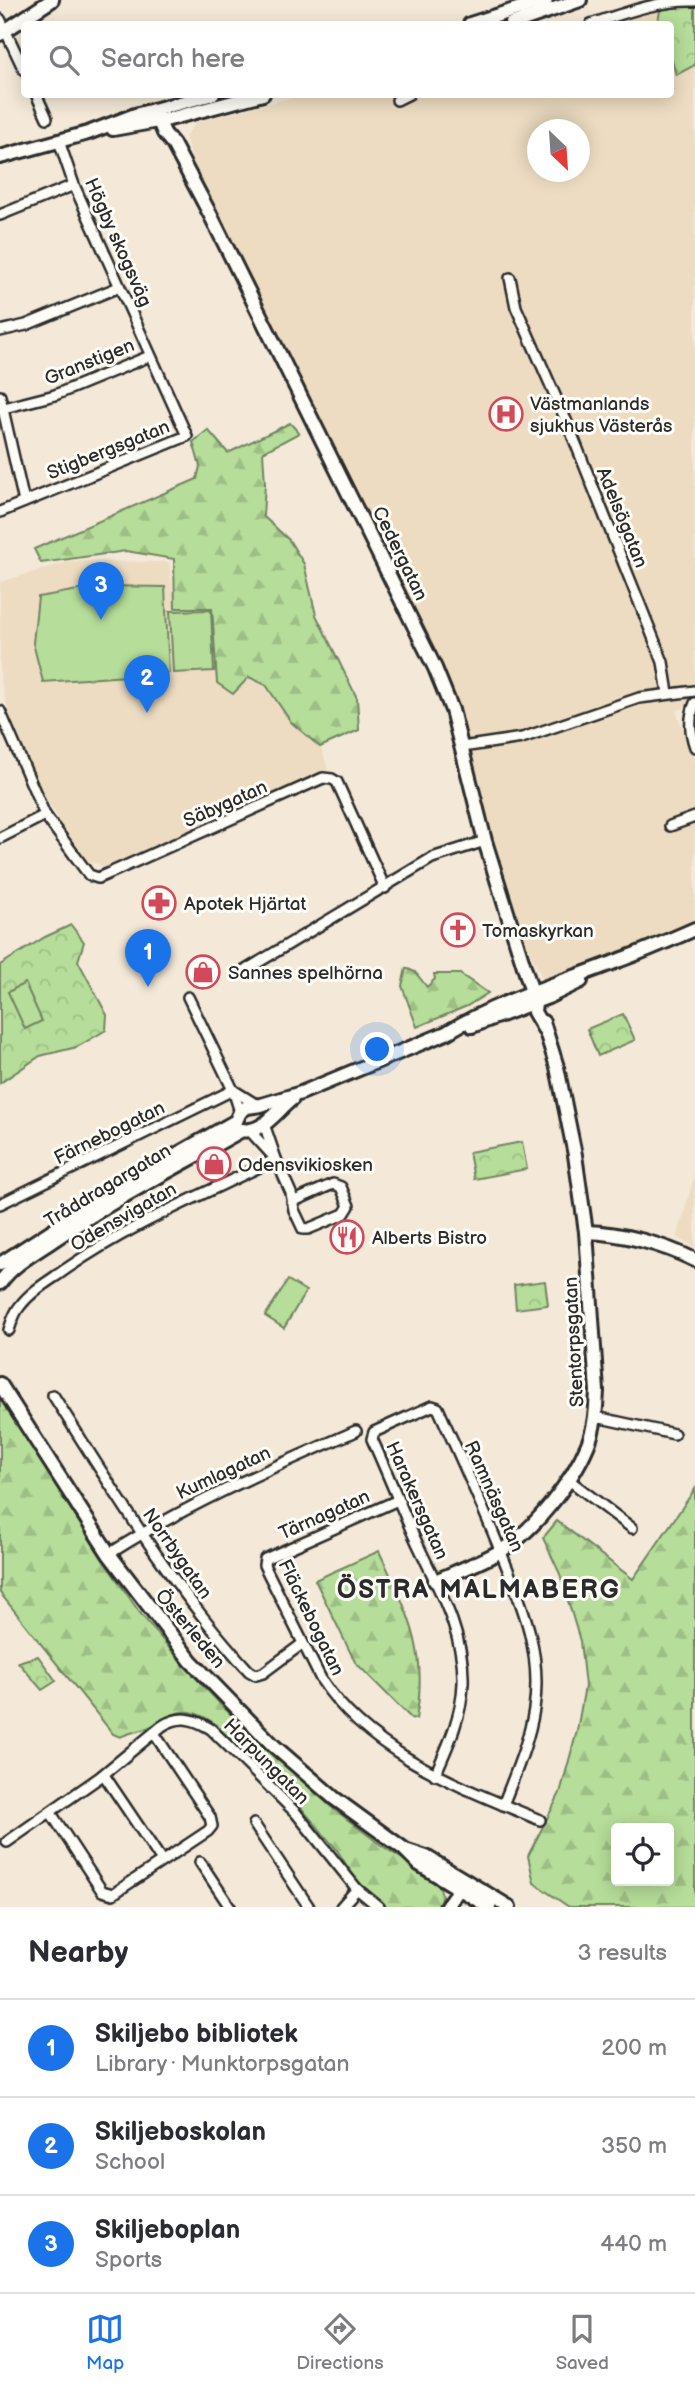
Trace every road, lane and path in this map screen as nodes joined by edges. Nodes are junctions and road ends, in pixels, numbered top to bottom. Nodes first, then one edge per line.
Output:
1 (52, 0) edge
2 (546, 0) edge
3 (580, 0) edge
4 (695, 1) edge
5 (480, 21) edge
6 (520, 21) edge
7 (600, 21) edge
8 (2, 28) edge
9 (21, 64) edge
10 (38, 98) edge
11 (203, 98) edge
12 (244, 98) edge
13 (401, 98) edge
14 (397, 100) dead end
15 (162, 115) junction
16 (47, 118) dead end
17 (59, 141) junction
18 (0, 157) edge
19 (74, 185) junction
20 (0, 215) edge
21 (510, 278) dead end
22 (119, 287) junction
23 (0, 331) edge
24 (150, 356) junction
25 (0, 396) edge
26 (1, 409) edge
27 (24, 502) junction
28 (0, 512) edge
29 (695, 691) edge
30 (671, 694) junction
31 (694, 705) edge
32 (0, 710) edge
33 (462, 747) junction
34 (695, 747) edge
35 (45, 815) junction
36 (695, 817) edge
37 (670, 826) dead end
38 (0, 838) edge
39 (485, 841) junction
40 (385, 888) junction
41 (695, 929) edge
42 (244, 971) dead end
43 (188, 997) dead end
44 (533, 997) junction
45 (233, 1090) junction
46 (301, 1093) junction
47 (259, 1105) junction
48 (265, 1123) junction
49 (242, 1124) junction
50 (276, 1159) junction
51 (292, 1202) junction
52 (0, 1204) edge
53 (586, 1232) junction
54 (695, 1260) edge
55 (0, 1264) edge
56 (0, 1283) edge
57 (9, 1330) dead end
58 (0, 1384) edge
59 (53, 1395) dead end
60 (596, 1417) junction
61 (356, 1431) dead end
62 (674, 1434) dead end
63 (372, 1439) joint
64 (569, 1480) junction
65 (398, 1500) junction
66 (632, 1528) dead end
67 (141, 1533) junction
68 (500, 1551) junction
69 (108, 1554) junction
70 (265, 1559) joint
71 (435, 1581) junction
72 (302, 1644) junction
73 (154, 1733) junction
74 (104, 1774) junction
75 (435, 1775) junction
76 (503, 1805) junction
77 (51, 1813) junction
78 (540, 1820) dead end
79 (254, 1824) dead end
80 (7, 1842) dead end
81 (162, 1861) junction
82 (200, 1862) dead end
83 (462, 1885) junction
84 (357, 1889) junction
85 (230, 1907) edge
86 (309, 1907) edge
87 (341, 1907) edge
88 (379, 1907) edge
89 (446, 1907) edge
90 (489, 1907) edge
91 (509, 1907) edge

1 - 8 main road
2 - 5 main road
3 - 6 main road
4 - 7 street
8 - 9 street
10 - 16 street
11 - 15 main road
12 - 15 main road
13 - 14 street
15 - 17 main road
15 - 33 main road, Cedergatan
17 - 18 main road
17 - 19 street, Högby skogsväg
19 - 20 street
19 - 22 street, Högby skogsväg
21 - 30 street, Adelsögatan
22 - 23 street
22 - 24 street, Högby skogsväg
24 - 26 street, Granstigen
24 - 27 street, Stigbergsgatan
25 - 26 street
26 - 27 street
27 - 28 street, Stigbergsgatan
29 - 30 street
30 - 31 street
30 - 33 street
31 - 34 street
32 - 35 street
33 - 39 main road, Cedergatan
35 - 38 street
35 - 40 street, Säbygatan
36 - 37 street
39 - 40 street
39 - 44 main road, Cedergatan
40 - 42 street
41 - 44 main road, Tråddragargatan
43 - 45 street
44 - 46 main road, Tråddragargatan
44 - 53 main road, Stentorpsgatan
45 - 47 street
45 - 49 street
45 - 52 street, Färnebogatan
46 - 47 main road, Tråddragargatan
46 - 48 main road, Tråddragargatan
47 - 48 main road
47 - 49 main road, Tråddragargatan
48 - 49 main road, Tråddragargatan
48 - 50 street
49 - 50 street
49 - 55 main road, Tråddragargatan
49 - 56 main road, Tråddragargatan
50 - 51 street
50 - 57 street, Odensvigatan
51 - 51 street
53 - 54 main road
53 - 60 main road, Stentorpsgatan
58 - 69 main road, Österleden
59 - 67 street, Norrbygatan
60 - 62 street
60 - 64 main road, Stentorpsgatan
61 - 67 street, Kumlagatan
63 - 65 street, Harakersgatan
63 - 68 street, Ramnäsgatan
64 - 66 street
64 - 68 main road, Stentorpsgatan
65 - 70 street, Tärnagatan
65 - 71 street, Harakersgatan
67 - 69 street, Kumlagatan
67 - 72 street, Norrbygatan
68 - 71 main road, Stentorpsgatan
68 - 76 street, Ramnäsgatan
69 - 83 main road, Österleden
70 - 72 street, Fläckebogatan
71 - 75 street, Harakersgatan
72 - 75 street, Fläckebogatan
73 - 74 street, Harpungatan
73 - 81 street
73 - 84 street, Harpungatan
74 - 77 street, Harpungatan
74 - 81 street
75 - 76 street, Fläckebogatan
76 - 78 street, Fläckebogatan
77 - 80 street, Harpungatan
77 - 81 street
79 - 86 street
82 - 85 street
83 - 89 main road
83 - 90 main road, Österleden
83 - 91 main road, Österleden
84 - 87 street
84 - 88 street, Harpungatan

